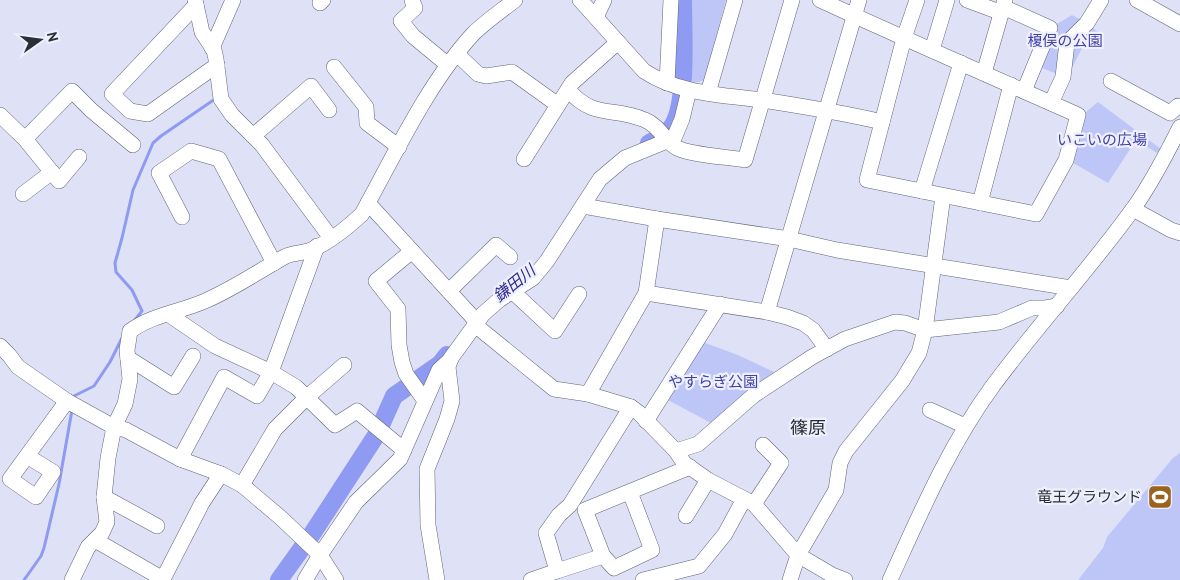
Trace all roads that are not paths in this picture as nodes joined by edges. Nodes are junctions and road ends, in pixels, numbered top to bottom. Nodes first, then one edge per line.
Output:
1 (233, 0) edge
2 (412, 0) edge
3 (514, 0) edge
4 (580, 0) edge
5 (604, 0) edge
6 (671, 0) edge
7 (736, 0) edge
8 (792, 0) edge
9 (820, 0) edge
10 (859, 0) edge
11 (917, 0) edge
12 (947, 0) edge
13 (967, 0) edge
14 (1101, 0) edge
15 (1138, 0) edge
16 (195, 2) edge
17 (1003, 7) edge
18 (854, 16) junction
19 (596, 17) junction
20 (1180, 24) edge
21 (1047, 36) junction
22 (904, 38) junction
23 (618, 42) junction
24 (1068, 43) junction
25 (212, 48) junction
26 (932, 50) junction
27 (453, 60) junction
28 (961, 63) junction
29 (217, 65) junction
30 (334, 67) dead end
31 (984, 73) junction
32 (1111, 81) dead end
33 (667, 82) junction
34 (1018, 88) junction
35 (568, 90) junction
36 (689, 90) junction
37 (708, 93) junction
38 (764, 100) junction
39 (1051, 103) junction
40 (558, 105) junction
41 (1180, 107) edge
42 (330, 110) dead end
43 (827, 110) junction
44 (0, 115) edge
45 (882, 122) junction
46 (1180, 127) edge
47 (253, 136) junction
48 (25, 139) junction
49 (668, 140) junction
50 (133, 145) dead end
51 (399, 147) junction
52 (79, 158) dead end
53 (524, 159) dead end
54 (52, 172) junction
55 (922, 192) junction
56 (23, 194) dead end
57 (943, 196) junction
58 (368, 203) junction
59 (980, 203) junction
60 (583, 206) junction
61 (1133, 209) junction
62 (182, 217) dead end
63 (657, 219) junction
64 (1180, 233) edge
65 (331, 238) junction
66 (789, 239) junction
67 (318, 246) junction
68 (412, 250) junction
69 (510, 258) dead end
70 (274, 263) junction
71 (935, 266) junction
72 (1071, 288) junction
73 (449, 291) junction
74 (512, 291) junction
75 (646, 293) junction
76 (580, 294) dead end
77 (720, 304) junction
78 (1057, 306) junction
79 (767, 312) junction
80 (168, 314) junction
81 (476, 323) junction
82 (925, 330) junction
83 (0, 346) edge
84 (827, 349) junction
85 (193, 356) dead end
86 (128, 358) junction
87 (451, 358) junction
88 (344, 365) dead end
89 (271, 372) junction
90 (588, 394) junction
91 (306, 398) junction
92 (67, 401) junction
93 (425, 401) junction
94 (631, 407) junction
95 (930, 410) dead end
96 (646, 421) junction
97 (965, 426) junction
98 (114, 427) junction
99 (763, 445) dead end
100 (404, 450) junction
101 (676, 451) junction
102 (27, 456) dead end
103 (180, 459) junction
104 (690, 467) junction
105 (221, 474) junction
106 (708, 480) junction
107 (242, 485) junction
108 (630, 492) junction
109 (104, 497) junction
110 (749, 502) junction
111 (686, 516) dead end
112 (157, 526) dead end
113 (94, 540) junction
114 (320, 555) junction
115 (603, 556) junction
116 (798, 556) junction
117 (557, 571) junction
118 (72, 580) edge
119 (305, 580) edge
120 (336, 580) edge
121 (437, 580) edge
122 (531, 580) edge
123 (643, 580) edge
124 (790, 580) edge
125 (845, 580) edge
126 (890, 580) edge

1 - 25 street
2 - 27 street
3 - 27 street
4 - 19 street
5 - 19 street
6 - 33 street
7 - 37 street
8 - 38 street
9 - 18 street
10 - 18 street
11 - 22 street
12 - 26 street
13 - 17 street
14 - 24 street
15 - 20 street
16 - 25 street
16 - 29 street
17 - 21 street
17 - 31 street
18 - 22 street
18 - 43 street
19 - 23 street
21 - 24 street
21 - 34 street
22 - 26 street
22 - 45 street
23 - 33 street
23 - 35 street
24 - 39 street
25 - 29 street
26 - 28 street
27 - 40 street
27 - 51 street
28 - 31 street
28 - 55 street
29 - 47 street
30 - 51 street
31 - 34 street
32 - 41 street
33 - 36 street
34 - 39 street
34 - 59 street
35 - 40 street
35 - 49 street
36 - 37 street
36 - 49 street
37 - 38 street
38 - 43 street
38 - 49 street
39 - 59 street
40 - 53 street
42 - 47 street
43 - 45 street
43 - 66 street
44 - 48 street
45 - 55 street
46 - 61 street
47 - 65 street
48 - 50 street
48 - 54 street
49 - 60 street
51 - 58 street
52 - 54 street
54 - 56 street
55 - 57 street
57 - 59 street
57 - 71 street
58 - 65 street
58 - 68 street
60 - 63 street
60 - 74 street
61 - 64 street
61 - 72 street
62 - 70 street
63 - 66 street
63 - 75 street
65 - 67 street
66 - 71 street
66 - 79 street
67 - 70 street
67 - 89 street
68 - 73 street
68 - 93 street
69 - 73 street
70 - 80 street
71 - 72 street
71 - 82 street
72 - 78 street
73 - 81 street
74 - 76 street
74 - 81 street
75 - 77 street
75 - 90 street
77 - 79 street
77 - 96 street
78 - 82 street
78 - 97 street
79 - 84 street
80 - 86 street
80 - 89 street
81 - 87 street
81 - 90 street
82 - 84 street
82 - 116 street
83 - 92 street
84 - 101 street
85 - 86 street
86 - 98 street
87 - 93 street
87 - 121 street
88 - 91 street
89 - 91 street
89 - 103 street
90 - 94 street
91 - 100 street
91 - 107 street
92 - 98 street
92 - 102 street
93 - 100 street
94 - 96 street
94 - 117 street
95 - 97 street
96 - 101 street
97 - 126 street
98 - 103 street
98 - 109 street
99 - 110 street
100 - 114 street
101 - 104 street
103 - 105 street
104 - 106 street
104 - 108 street
105 - 107 street
105 - 113 street
106 - 110 street
106 - 111 street
107 - 114 street
108 - 115 street
108 - 115 street
109 - 112 street
109 - 113 street
110 - 116 street
110 - 123 street
113 - 118 street
114 - 119 street
114 - 120 street
115 - 117 street
116 - 124 street
116 - 125 street
117 - 122 street

